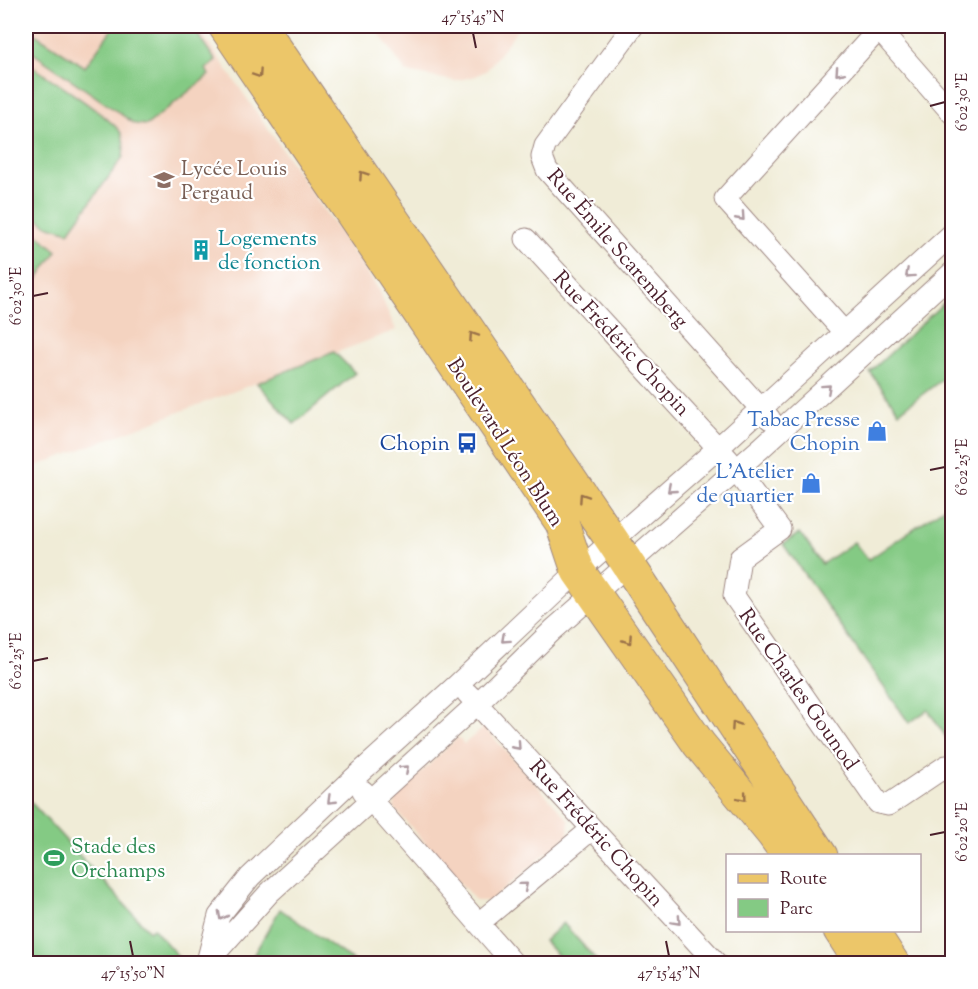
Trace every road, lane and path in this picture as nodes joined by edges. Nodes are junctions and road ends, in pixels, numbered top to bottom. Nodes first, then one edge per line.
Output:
1 (225, 26) edge
2 (260, 26) edge
3 (633, 26) edge
4 (877, 27) edge
5 (952, 113) edge
6 (952, 234) edge
7 (526, 239) dead end
8 (952, 273) edge
9 (844, 332) junction
10 (761, 409) junction
11 (780, 430) junction
12 (717, 449) junction
13 (736, 469) junction
14 (620, 551) junction
15 (586, 582) junction
16 (537, 610) junction
17 (553, 630) junction
18 (458, 684) junction
19 (478, 703) junction
20 (952, 775) edge
21 (353, 779) junction
22 (370, 800) junction
23 (592, 829) junction
24 (788, 854) edge
25 (821, 854) edge
26 (250, 877) junction
27 (269, 893) junction
28 (479, 923) junction
29 (841, 932) edge
30 (872, 932) edge
31 (207, 963) edge
32 (514, 963) edge
33 (717, 963) edge
34 (862, 963) edge
35 (893, 963) edge

1 -> 15 main road, Boulevard Léon Blum
14 -> 2 main road, Boulevard Léon Blum
3 - 10 street, Rue Émile Scaremberg
4 - 5 street
4 -> 9 street
6 -> 9 street
7 - 12 street, Rue Frédéric Chopin
11 -> 8 street
9 - 10 street
10 - 11 street, Rue Émile Scaremberg
10 - 12 street
11 - 13 street
12 - 13 street, Rue Charles Gounod
12 -> 14 street
13 - 14 street
13 - 20 street, Rue Charles Gounod
14 - 15 street
25 -> 14 main road, Boulevard Léon Blum
15 - 16 street
15 - 17 street
15 -> 24 main road, Boulevard Léon Blum
16 - 17 street
16 -> 18 street
17 - 19 street
18 - 19 street, Rue Frédéric Chopin
18 - 21 street
22 -> 19 street
19 -> 23 street, Rue Frédéric Chopin
21 - 22 street
21 -> 26 street
22 - 27 street
22 - 28 street
28 -> 23 street
23 -> 33 street, Rue Frédéric Chopin
26 - 27 street
26 -> 31 street
27 - 31 street
28 - 32 street
29 - 34 main road
30 - 35 main road

